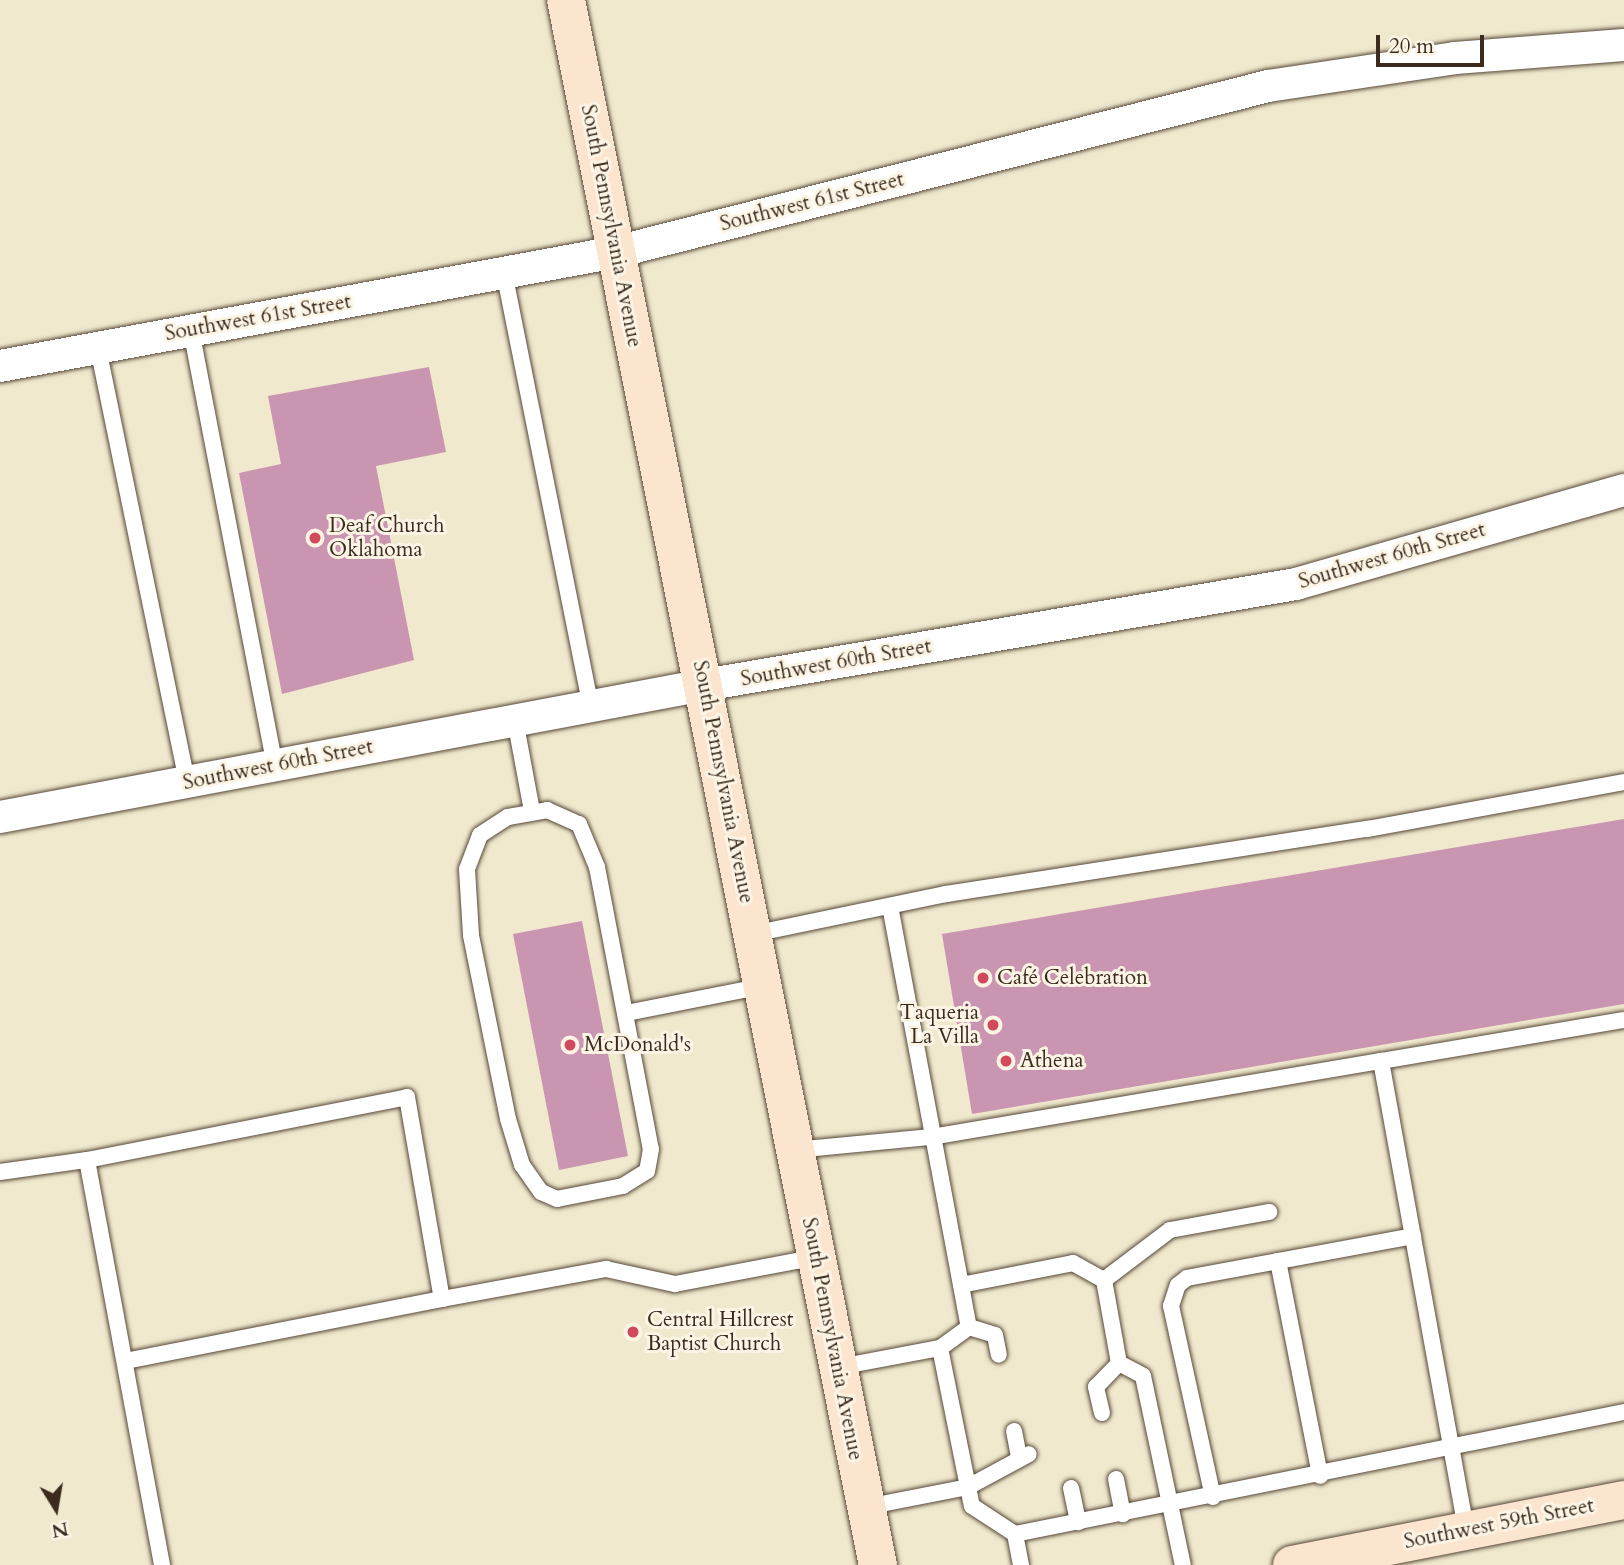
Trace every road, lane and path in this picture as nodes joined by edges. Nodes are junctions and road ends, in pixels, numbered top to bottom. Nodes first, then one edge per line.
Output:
1 (566, 0) edge
2 (1624, 45) edge
3 (616, 252) junction
4 (504, 272) junction
5 (191, 330) junction
6 (98, 348) junction
7 (0, 366) edge
8 (1624, 491) edge
9 (704, 685) junction
10 (591, 706) junction
11 (514, 720) junction
12 (275, 765) junction
13 (187, 782) junction
14 (1624, 782) edge
15 (532, 811) junction
16 (0, 817) edge
17 (890, 905) junction
18 (752, 934) junction
19 (763, 986) junction
20 (626, 1013) junction
21 (1624, 1020) edge
22 (1381, 1061) junction
23 (931, 1137) junction
24 (795, 1150) junction
25 (88, 1160) junction
26 (0, 1172) edge
27 (1269, 1212) dead end
28 (1413, 1236) junction
29 (816, 1257) junction
30 (1278, 1261) junction
31 (1104, 1280) junction
32 (961, 1285) junction
33 (442, 1299) junction
34 (969, 1327) junction
35 (940, 1348) junction
36 (999, 1355) dead end
37 (125, 1361) junction
38 (1119, 1363) junction
39 (838, 1367) junction
40 (1624, 1412) edge
41 (1102, 1413) dead end
42 (1014, 1431) dead end
43 (1451, 1444) junction
44 (1320, 1476) junction
45 (1116, 1479) dead end
46 (968, 1487) junction
47 (1071, 1488) dead end
48 (1213, 1497) junction
49 (1624, 1500) edge
50 (1171, 1506) junction
51 (866, 1507) junction
52 (1123, 1514) junction
53 (1078, 1522) junction
54 (1466, 1530) junction
55 (1015, 1534) junction
56 (162, 1565) edge
57 (878, 1565) edge
58 (1021, 1565) edge
59 (1183, 1565) edge
60 (1292, 1565) edge

1 - 3 main road, South Pennsylvania Avenue
2 - 3 street, Southwest 61st Street
3 - 4 street, Southwest 61st Street
3 - 9 main road, South Pennsylvania Avenue
4 - 5 street, Southwest 61st Street
4 - 10 lane
5 - 6 street, Southwest 61st Street
5 - 12 lane
6 - 7 street, Southwest 61st Street
6 - 13 lane
8 - 9 street, Southwest 60th Street
9 - 10 street, Southwest 60th Street
9 - 18 main road, South Pennsylvania Avenue
10 - 11 street, Southwest 60th Street
11 - 12 street, Southwest 60th Street
11 - 15 lane
12 - 13 street, Southwest 60th Street
13 - 16 street, Southwest 60th Street
14 - 17 lane
15 - 20 lane
15 - 20 lane
17 - 18 lane
17 - 23 lane
18 - 19 main road, South Pennsylvania Avenue
19 - 20 lane
19 - 24 main road, South Pennsylvania Avenue
21 - 22 lane
22 - 23 lane
22 - 28 lane
23 - 24 lane
23 - 32 lane
24 - 29 main road, South Pennsylvania Avenue
25 - 26 lane
25 - 33 lane
25 - 37 lane
27 - 31 lane
28 - 30 lane
28 - 43 lane
29 - 33 lane
29 - 39 main road, South Pennsylvania Avenue
30 - 44 lane
30 - 48 lane
31 - 32 lane
31 - 38 lane
32 - 34 lane
33 - 37 lane
34 - 35 lane
34 - 36 lane
35 - 39 lane
35 - 46 lane
37 - 56 lane
38 - 41 lane
38 - 50 lane
39 - 51 main road, South Pennsylvania Avenue
40 - 43 lane
42 - 46 lane
43 - 44 lane
43 - 54 lane
44 - 48 lane
45 - 52 lane
46 - 51 lane
46 - 55 lane
47 - 53 lane
48 - 50 lane
49 - 54 main road, Southwest 59th Street
50 - 52 lane
50 - 59 lane
51 - 57 main road, South Pennsylvania Avenue
52 - 53 lane
53 - 55 lane
54 - 60 main road, Southwest 59th Street
55 - 58 lane

